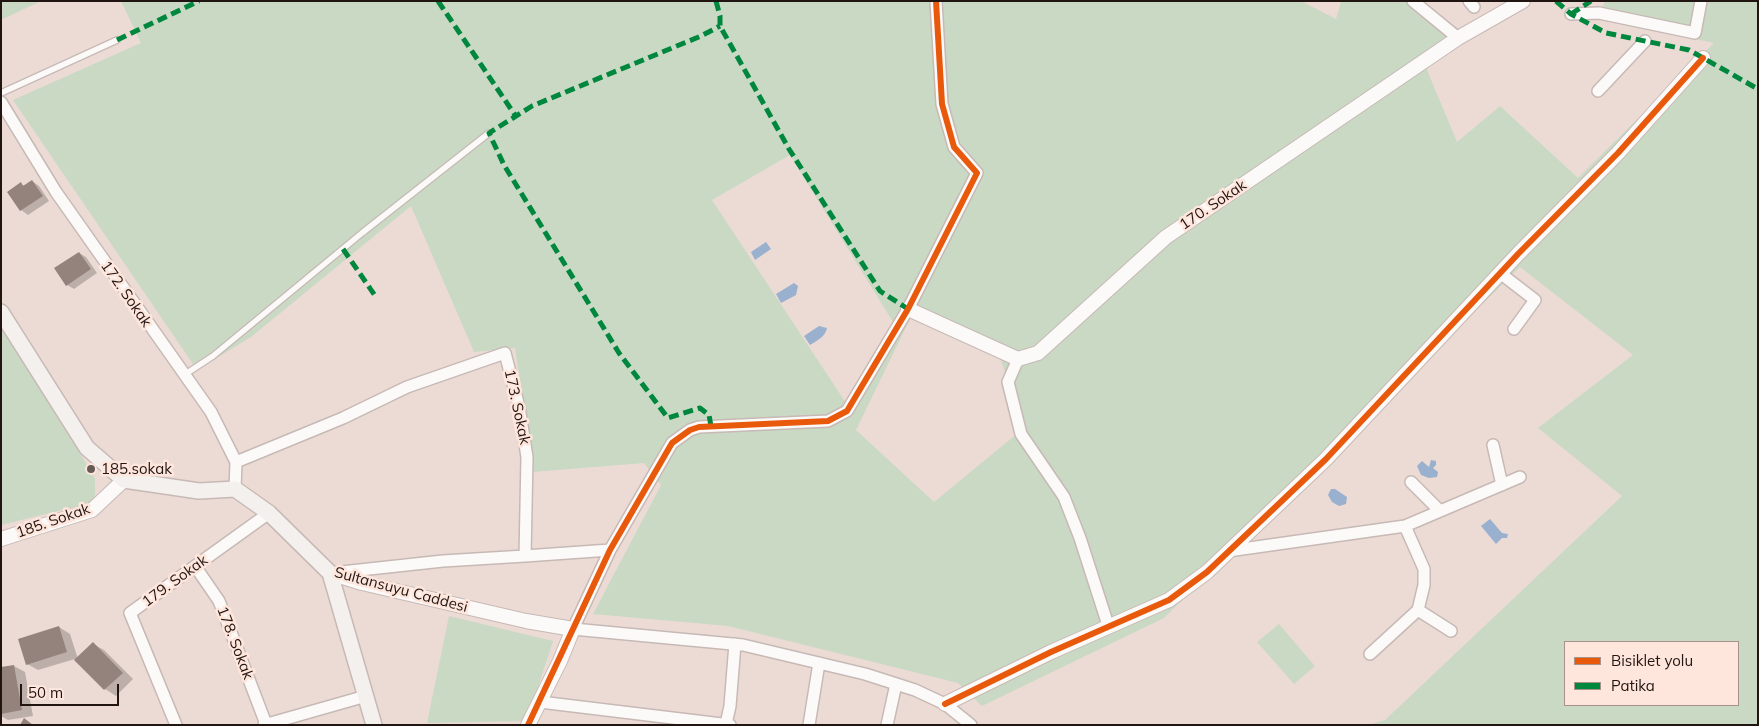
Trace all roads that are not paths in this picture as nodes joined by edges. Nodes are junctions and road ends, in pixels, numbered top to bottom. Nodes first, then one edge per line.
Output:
1 (936, 1) edge
2 (1413, 1) edge
3 (1523, 1) edge
4 (1701, 1) edge
5 (1571, 14) dead end
6 (1458, 38) junction
7 (118, 40) dead end
8 (1645, 41) dead end
9 (1703, 58) dead end
10 (1598, 91) dead end
11 (1, 93) edge
12 (1, 102) edge
13 (489, 132) dead end
14 (1500, 273) junction
15 (908, 309) junction
16 (1, 312) edge
17 (1514, 329) dead end
18 (1018, 359) junction
19 (184, 375) junction
20 (1493, 445) dead end
21 (236, 462) junction
22 (1520, 477) dead end
23 (124, 480) junction
24 (1411, 482) dead end
25 (1502, 485) junction
26 (235, 489) junction
27 (1440, 511) junction
28 (269, 513) junction
29 (1405, 526) junction
30 (1, 539) edge
31 (610, 550) junction
32 (1228, 551) junction
33 (525, 556) junction
34 (195, 566) junction
35 (330, 573) junction
36 (1418, 610) junction
37 (1108, 625) junction
38 (573, 629) junction
39 (1451, 631) dead end
40 (735, 644) junction
41 (1370, 654) dead end
42 (819, 663) junction
43 (896, 684) junction
44 (366, 696) junction
45 (540, 702) junction
46 (945, 704) junction
47 (265, 724) edge
48 (728, 724) edge
49 (176, 725) edge
50 (374, 725) edge
51 (528, 725) edge
52 (809, 725) edge
53 (887, 725) edge
54 (972, 725) edge

1 - 15 street
2 - 6 street
3 - 6 street, 170. Sokak
4 - 5 street
6 - 18 street, 170. Sokak
7 - 11 lane
8 - 10 street
9 - 14 street
12 - 19 street, 172. Sokak
13 - 19 lane
14 - 17 street
14 - 32 street
15 - 18 street
15 - 31 street
16 - 23 main road
18 - 37 street
19 - 21 street, 172. Sokak
20 - 25 street
21 - 26 street, 172. Sokak
21 - 33 street, 173. Sokak
22 - 25 street
23 - 26 main road
23 - 30 street, 185. Sokak
24 - 27 street
25 - 27 street
26 - 28 main road, Sultansuyu Caddesi
27 - 29 street
28 - 34 street, 179. Sokak
28 - 35 main road, Sultansuyu Caddesi
29 - 32 street
29 - 36 street
31 - 33 street
31 - 38 street
32 - 37 street
33 - 35 street
34 - 47 street, 178. Sokak
34 - 49 street, 179. Sokak
35 - 38 street, Sultansuyu Caddesi
35 - 44 main road
36 - 39 street
36 - 41 street
37 - 46 street
38 - 40 street
38 - 45 street
40 - 42 street
40 - 48 street
42 - 43 street
42 - 52 street
43 - 46 street
43 - 53 street
44 - 47 street
44 - 50 main road
45 - 48 street
45 - 51 street
46 - 54 street

